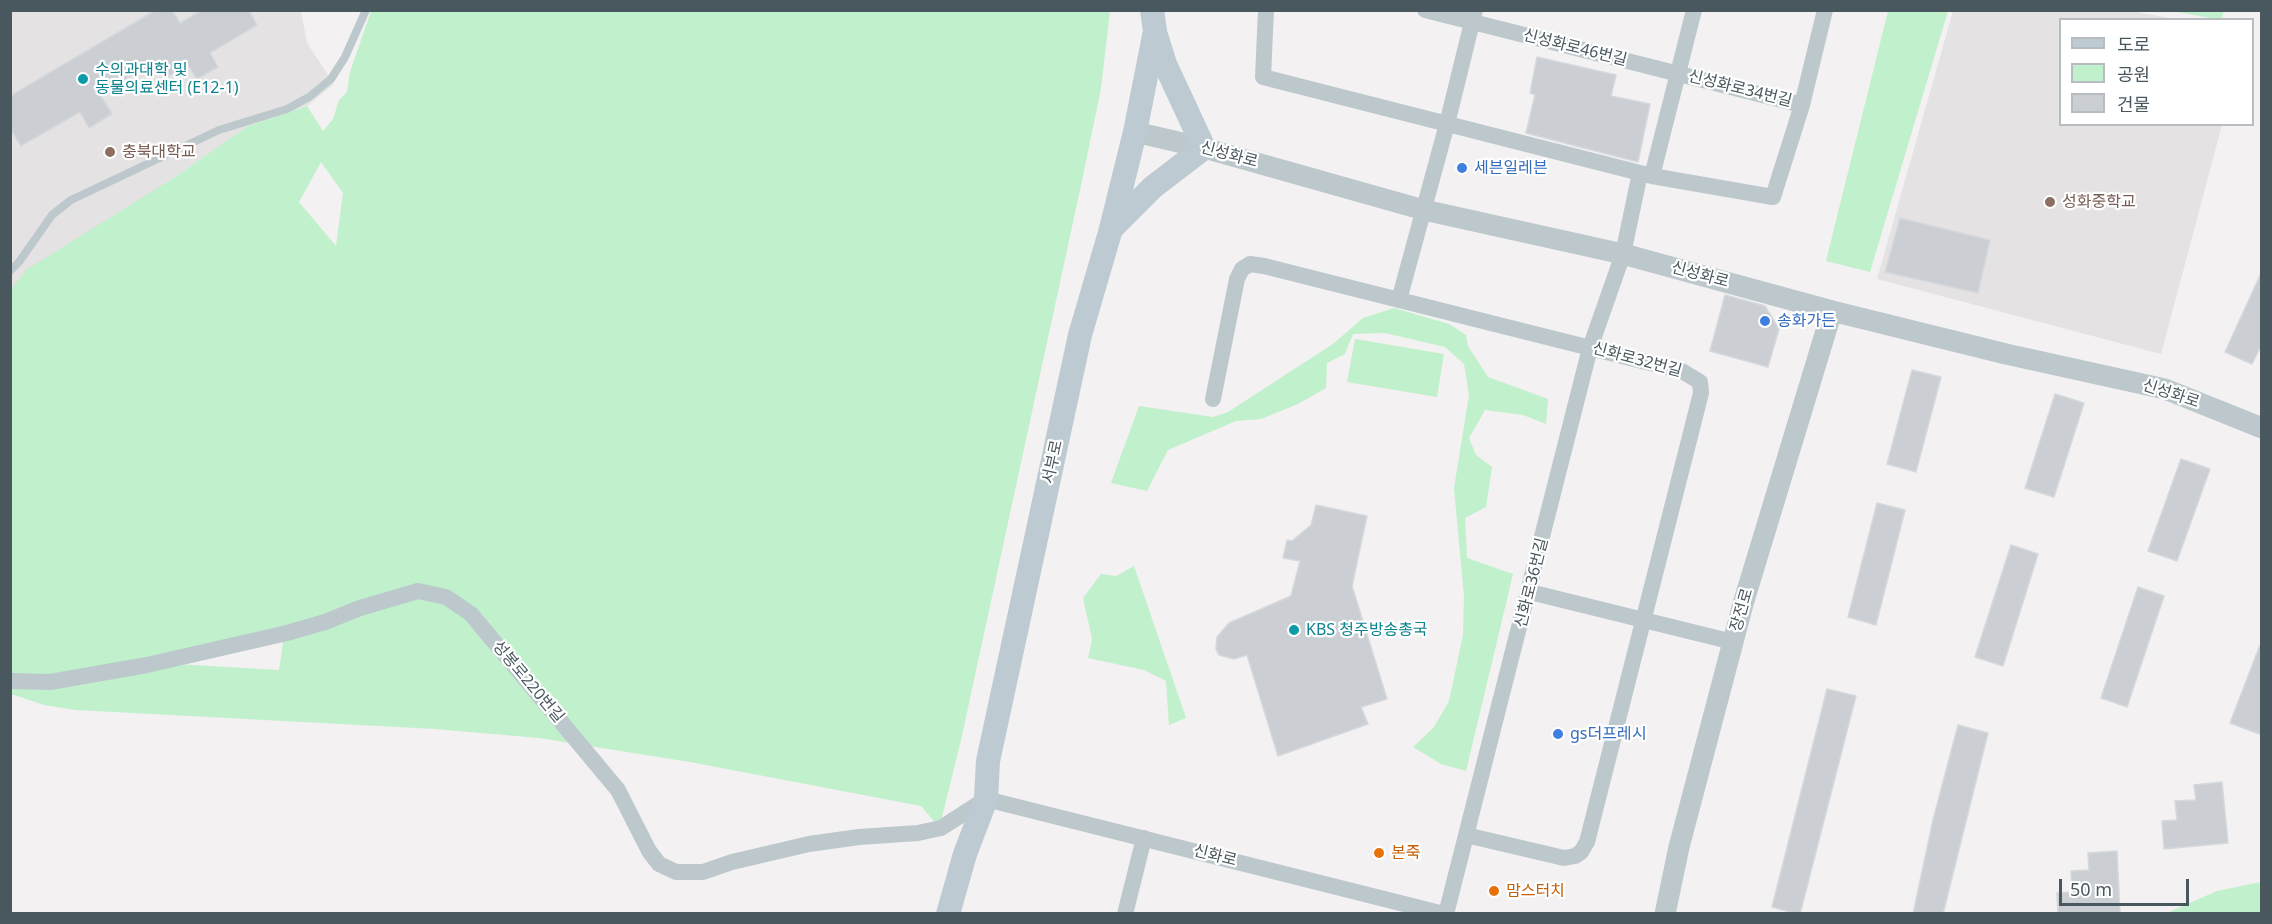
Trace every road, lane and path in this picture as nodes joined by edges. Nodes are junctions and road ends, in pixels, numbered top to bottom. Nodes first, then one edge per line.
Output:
1 (366, 10) edge
2 (1266, 10) edge
3 (1425, 10) edge
4 (1694, 10) edge
5 (1825, 10) edge
6 (1474, 16) edge
7 (1154, 21) edge
8 (1678, 74) junction
9 (1802, 105) junction
10 (1447, 124) junction
11 (1135, 132) junction
12 (1204, 148) junction
13 (1646, 175) junction
14 (1424, 210) junction
15 (1111, 229) junction
16 (1623, 254) junction
17 (10, 271) edge
18 (1399, 300) junction
19 (1832, 311) junction
20 (1590, 348) junction
21 (1213, 399) dead end
22 (2262, 428) edge
23 (1530, 592) junction
24 (1643, 620) junction
25 (1733, 642) junction
26 (10, 681) edge
27 (986, 799) junction
28 (1466, 835) junction
29 (1144, 838) junction
30 (948, 914) edge
31 (1125, 914) edge
32 (1445, 914) edge
33 (1665, 914) edge

1 - 17 lane
2 - 10 street
3 - 6 street, 신성화로46번길
4 - 8 street, 신화로36번길
5 - 9 street, 신성화로34번길
6 - 8 street, 신성화로46번길
6 - 10 street
7 - 11 main road, 서부로
7 - 12 main road
8 - 9 street, 신성화로34번길
8 - 13 street, 신화로36번길
9 - 13 street, 신성화로34번길
10 - 13 street
10 - 14 street
11 - 12 street, 신성화로
11 - 15 main road, 서부로
12 - 14 street, 신성화로
12 - 15 main road
13 - 16 street, 신화로36번길
14 - 16 street, 신성화로
14 - 18 street
15 - 27 main road, 서부로
16 - 19 street, 신성화로
16 - 20 street, 신화로36번길
18 - 20 street, 신화로32번길
18 - 21 street, 신화로32번길
19 - 22 street, 신성화로
19 - 25 street, 장전로
20 - 23 street, 신화로36번길
20 - 24 street, 신화로32번길
23 - 24 street
23 - 28 street, 신화로36번길
24 - 25 street
24 - 28 street, 신화로32번길
25 - 33 street, 장전로
26 - 27 street, 성봉로220번길
27 - 29 street, 신화로
27 - 30 main road, 서부로
28 - 32 street, 신화로36번길
29 - 31 street
29 - 32 street, 신화로

